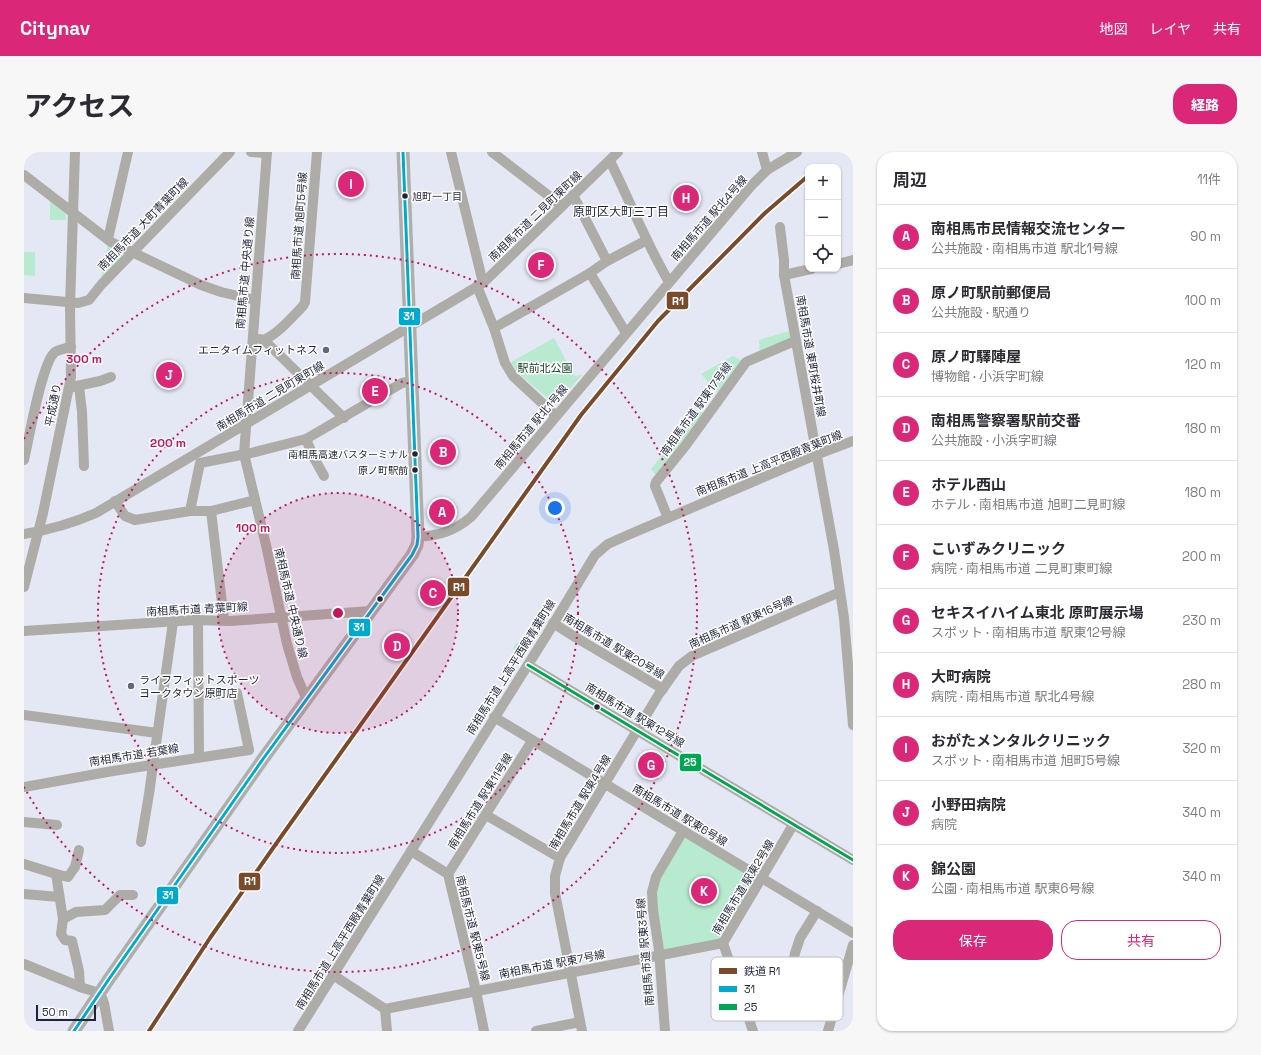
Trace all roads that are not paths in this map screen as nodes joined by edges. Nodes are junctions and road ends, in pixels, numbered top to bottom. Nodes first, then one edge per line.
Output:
1 (75, 152) edge
2 (128, 152) edge
3 (230, 152) edge
4 (251, 152) edge
5 (317, 152) edge
6 (403, 152) edge
7 (451, 152) edge
8 (492, 152) edge
9 (618, 152) edge
10 (762, 152) edge
11 (797, 152) edge
12 (267, 153) edge
13 (610, 161) junction
14 (767, 170) junction
15 (24, 175) edge
16 (573, 195) junction
17 (562, 206) junction
18 (73, 212) junction
19 (780, 228) dead end
20 (108, 239) junction
21 (647, 240) junction
22 (132, 253) junction
23 (853, 260) edge
24 (607, 261) junction
25 (841, 263) edge
26 (805, 270) edge
27 (590, 273) junction
28 (784, 275) junction
29 (669, 282) junction
30 (480, 284) junction
31 (24, 298) edge
32 (255, 300) junction
33 (70, 303) junction
34 (409, 326) junction
35 (494, 328) junction
36 (626, 333) junction
37 (252, 338) junction
38 (264, 340) junction
39 (795, 341) junction
40 (71, 347) junction
41 (111, 377) dead end
42 (411, 381) junction
43 (311, 386) junction
44 (74, 387) junction
45 (556, 416) junction
46 (344, 418) junction
47 (246, 423) junction
48 (306, 440) junction
49 (853, 441) edge
50 (25, 454) edge
51 (244, 454) junction
52 (818, 454) junction
53 (199, 458) junction
54 (84, 466) dead end
55 (324, 476) dead end
56 (255, 500) junction
57 (116, 501) junction
58 (190, 511) junction
59 (211, 511) junction
60 (668, 518) junction
61 (39, 532) junction
62 (24, 534) edge
63 (418, 537) junction
64 (24, 587) edge
65 (840, 592) junction
66 (371, 611) junction
67 (281, 617) junction
68 (848, 619) edge
69 (198, 620) junction
70 (224, 620) junction
71 (173, 622) junction
72 (554, 623) junction
73 (24, 631) edge
74 (528, 665) junction
75 (663, 689) junction
76 (199, 695) junction
77 (307, 700) junction
78 (24, 715) edge
79 (494, 717) junction
80 (853, 725) edge
81 (637, 730) junction
82 (157, 733) junction
83 (532, 741) junction
84 (248, 750) junction
85 (199, 757) junction
86 (263, 759) junction
87 (154, 764) junction
88 (604, 783) junction
89 (24, 787) edge
90 (486, 814) junction
91 (24, 822) edge
92 (793, 824) junction
93 (57, 825) dead end
94 (684, 831) junction
95 (141, 842) dead end
96 (79, 850) dead end
97 (411, 851) junction
98 (560, 858) junction
99 (853, 860) edge
100 (24, 864) edge
101 (56, 874) junction
102 (448, 874) junction
103 (762, 878) junction
104 (24, 894) edge
105 (133, 895) dead end
106 (59, 897) junction
107 (817, 911) junction
108 (63, 919) junction
109 (853, 933) edge
110 (723, 943) junction
111 (853, 945) edge
112 (660, 956) junction
113 (728, 957) edge
114 (794, 957) edge
115 (24, 964) edge
116 (571, 973) junction
117 (333, 975) junction
118 (843, 978) edge
119 (80, 986) junction
120 (476, 991) junction
121 (100, 993) junction
122 (385, 1008) junction
123 (749, 1021) edge
124 (831, 1021) edge
125 (581, 1027) edge
126 (74, 1031) edge
127 (109, 1031) edge
128 (298, 1031) edge
129 (387, 1031) edge
130 (484, 1031) edge
131 (536, 1031) edge
132 (665, 1031) edge
133 (753, 1031) edge
134 (828, 1031) edge

1 - 18 street, 平成通り
2 - 20 street
3 - 22 street, 南相馬市道 大町青葉町線
4 - 12 street
5 - 38 street, 南相馬市道 旭町5号線
6 - 34 main road
7 - 30 street
8 - 17 street
9 - 13 street, 南相馬市道 二見町東町線
10 - 14 street
11 - 14 street, 南相馬市道 駅北4号線
12 - 32 street, 南相馬市道 中央通り線
13 - 16 street, 南相馬市道 二見町東町線
13 - 21 street
14 - 29 street, 南相馬市道 駅北4号線
15 - 18 street
16 - 17 street, 南相馬市道 二見町東町線
16 - 24 street
17 - 30 street, 南相馬市道 二見町東町線
18 - 20 street
18 - 33 street, 平成通り
19 - 28 street, 南相馬市道 東町桜井町線
20 - 22 street
21 - 24 street
21 - 29 street
22 - 32 street
22 - 33 street, 南相馬市道 大町青葉町線
23 - 25 street
24 - 27 street
26 - 28 street
27 - 35 street
27 - 36 street
28 - 39 street, 南相馬市道 東町桜井町線
29 - 36 street, 南相馬市道 駅北1号線
30 - 34 street, 南相馬市道 二見町東町線
30 - 35 street
31 - 33 street
32 - 37 street, 南相馬市道 中央通り線
33 - 40 street, 平成通り
34 - 42 main road
34 - 43 street, 南相馬市道 二見町東町線
35 - 45 street
36 - 45 street, 南相馬市道 駅北1号線
37 - 38 street
37 - 47 street, 南相馬市道 中央通り線
38 - 43 street
39 - 52 street, 南相馬市道 東町桜井町線
39 - 60 street, 南相馬市道 駅東17号線
40 - 44 street, 平成通り
40 - 50 street
41 - 44 street
42 - 46 street
42 - 63 main road
43 - 46 street
43 - 47 street, 南相馬市道 二見町東町線
44 - 54 street
44 - 61 street, 平成通り
45 - 63 street, 南相馬市道 駅北1号線
46 - 48 street
47 - 51 street, 南相馬市道 中央通り線
47 - 53 street, 南相馬市道 二見町東町線
48 - 51 street
48 - 55 street
49 - 52 street, 南相馬市道 上高平西殿青葉町線
51 - 53 street
51 - 56 street, 南相馬市道 中央通り線
52 - 60 street, 南相馬市道 上高平西殿青葉町線
52 - 65 street, 南相馬市道 東町桜井町線
53 - 57 street, 南相馬市道 二見町東町線
53 - 58 street
56 - 59 street
56 - 67 street, 南相馬市道 中央通り線
57 - 58 street
57 - 61 street, 南相馬市道 二見町東町線
58 - 59 street
59 - 70 street
60 - 72 street, 南相馬市道 上高平西殿青葉町線
61 - 62 street, 南相馬市道 二見町東町線
61 - 64 street, 平成通り
63 - 66 main road
65 - 68 street, 南相馬市道 東町桜井町線
65 - 75 street, 南相馬市道 駅東16号線
66 - 67 street, 南相馬市道 青葉町線
66 - 77 main road
67 - 70 street, 南相馬市道 青葉町線
67 - 77 street, 南相馬市道 中央通り線
68 - 80 street, 南相馬市道 東町桜井町線
69 - 70 street, 南相馬市道 青葉町線
69 - 71 street, 南相馬市道 青葉町線
69 - 76 street
71 - 73 street, 南相馬市道 青葉町線
71 - 82 street
72 - 74 street, 南相馬市道 上高平西殿青葉町線
72 - 75 street, 南相馬市道 駅東20号線
74 - 79 street, 南相馬市道 上高平西殿青葉町線
74 - 81 street, 南相馬市道 駅東12号線
75 - 81 street, 南相馬市道 駅東16号線
76 - 84 street
76 - 85 street
77 - 86 main road
78 - 82 street
79 - 83 street, 南相馬市道 駅東6号線
79 - 97 street, 南相馬市道 上高平西殿青葉町線
81 - 88 street, 南相馬市道 駅東4号線
81 - 92 street, 南相馬市道 駅東12号線
82 - 87 street
83 - 88 street, 南相馬市道 駅東6号線
83 - 90 street, 南相馬市道 駅東11号線
84 - 85 street, 南相馬市道 若葉線
84 - 86 street
85 - 87 street, 南相馬市道 若葉線
86 - 121 main road
87 - 89 street, 南相馬市道 若葉線
87 - 95 street
88 - 94 street, 南相馬市道 駅東6号線
88 - 98 street, 南相馬市道 駅東4号線
90 - 98 street
90 - 102 street, 南相馬市道 駅東11号線
91 - 93 street
92 - 99 street, 南相馬市道 駅東12号線
92 - 103 street, 南相馬市道 駅東2号線
94 - 103 street, 南相馬市道 駅東6号線
94 - 112 street, 南相馬市道 駅東3号線
96 - 101 street
97 - 102 street, 南相馬市道 駅東5号線
97 - 117 street, 南相馬市道 上高平西殿青葉町線
98 - 116 street, 南相馬市道 駅東4号線
100 - 101 street
101 - 106 street
102 - 120 street, 南相馬市道 駅東5号線
103 - 107 street, 南相馬市道 駅東6号線
103 - 110 street, 南相馬市道 駅東2号線
104 - 106 street
105 - 108 street
106 - 108 street
107 - 109 street, 南相馬市道 駅東6号線
107 - 114 street
108 - 119 street
110 - 112 street, 南相馬市道 駅東7号線
110 - 113 street, 南相馬市道 駅東2号線
111 - 118 street
112 - 116 street, 南相馬市道 駅東7号線
112 - 132 street, 南相馬市道 駅東3号線
115 - 119 street
116 - 120 street, 南相馬市道 駅東7号線
116 - 125 street, 南相馬市道 駅東4号線
117 - 122 street
117 - 128 street, 南相馬市道 上高平西殿青葉町線
119 - 121 street
120 - 122 street, 南相馬市道 駅東7号線
120 - 130 street, 南相馬市道 駅東5号線
121 - 126 main road
121 - 127 street
122 - 129 street
123 - 133 street, 南相馬市道 駅東2号線
124 - 134 street
125 - 131 street

